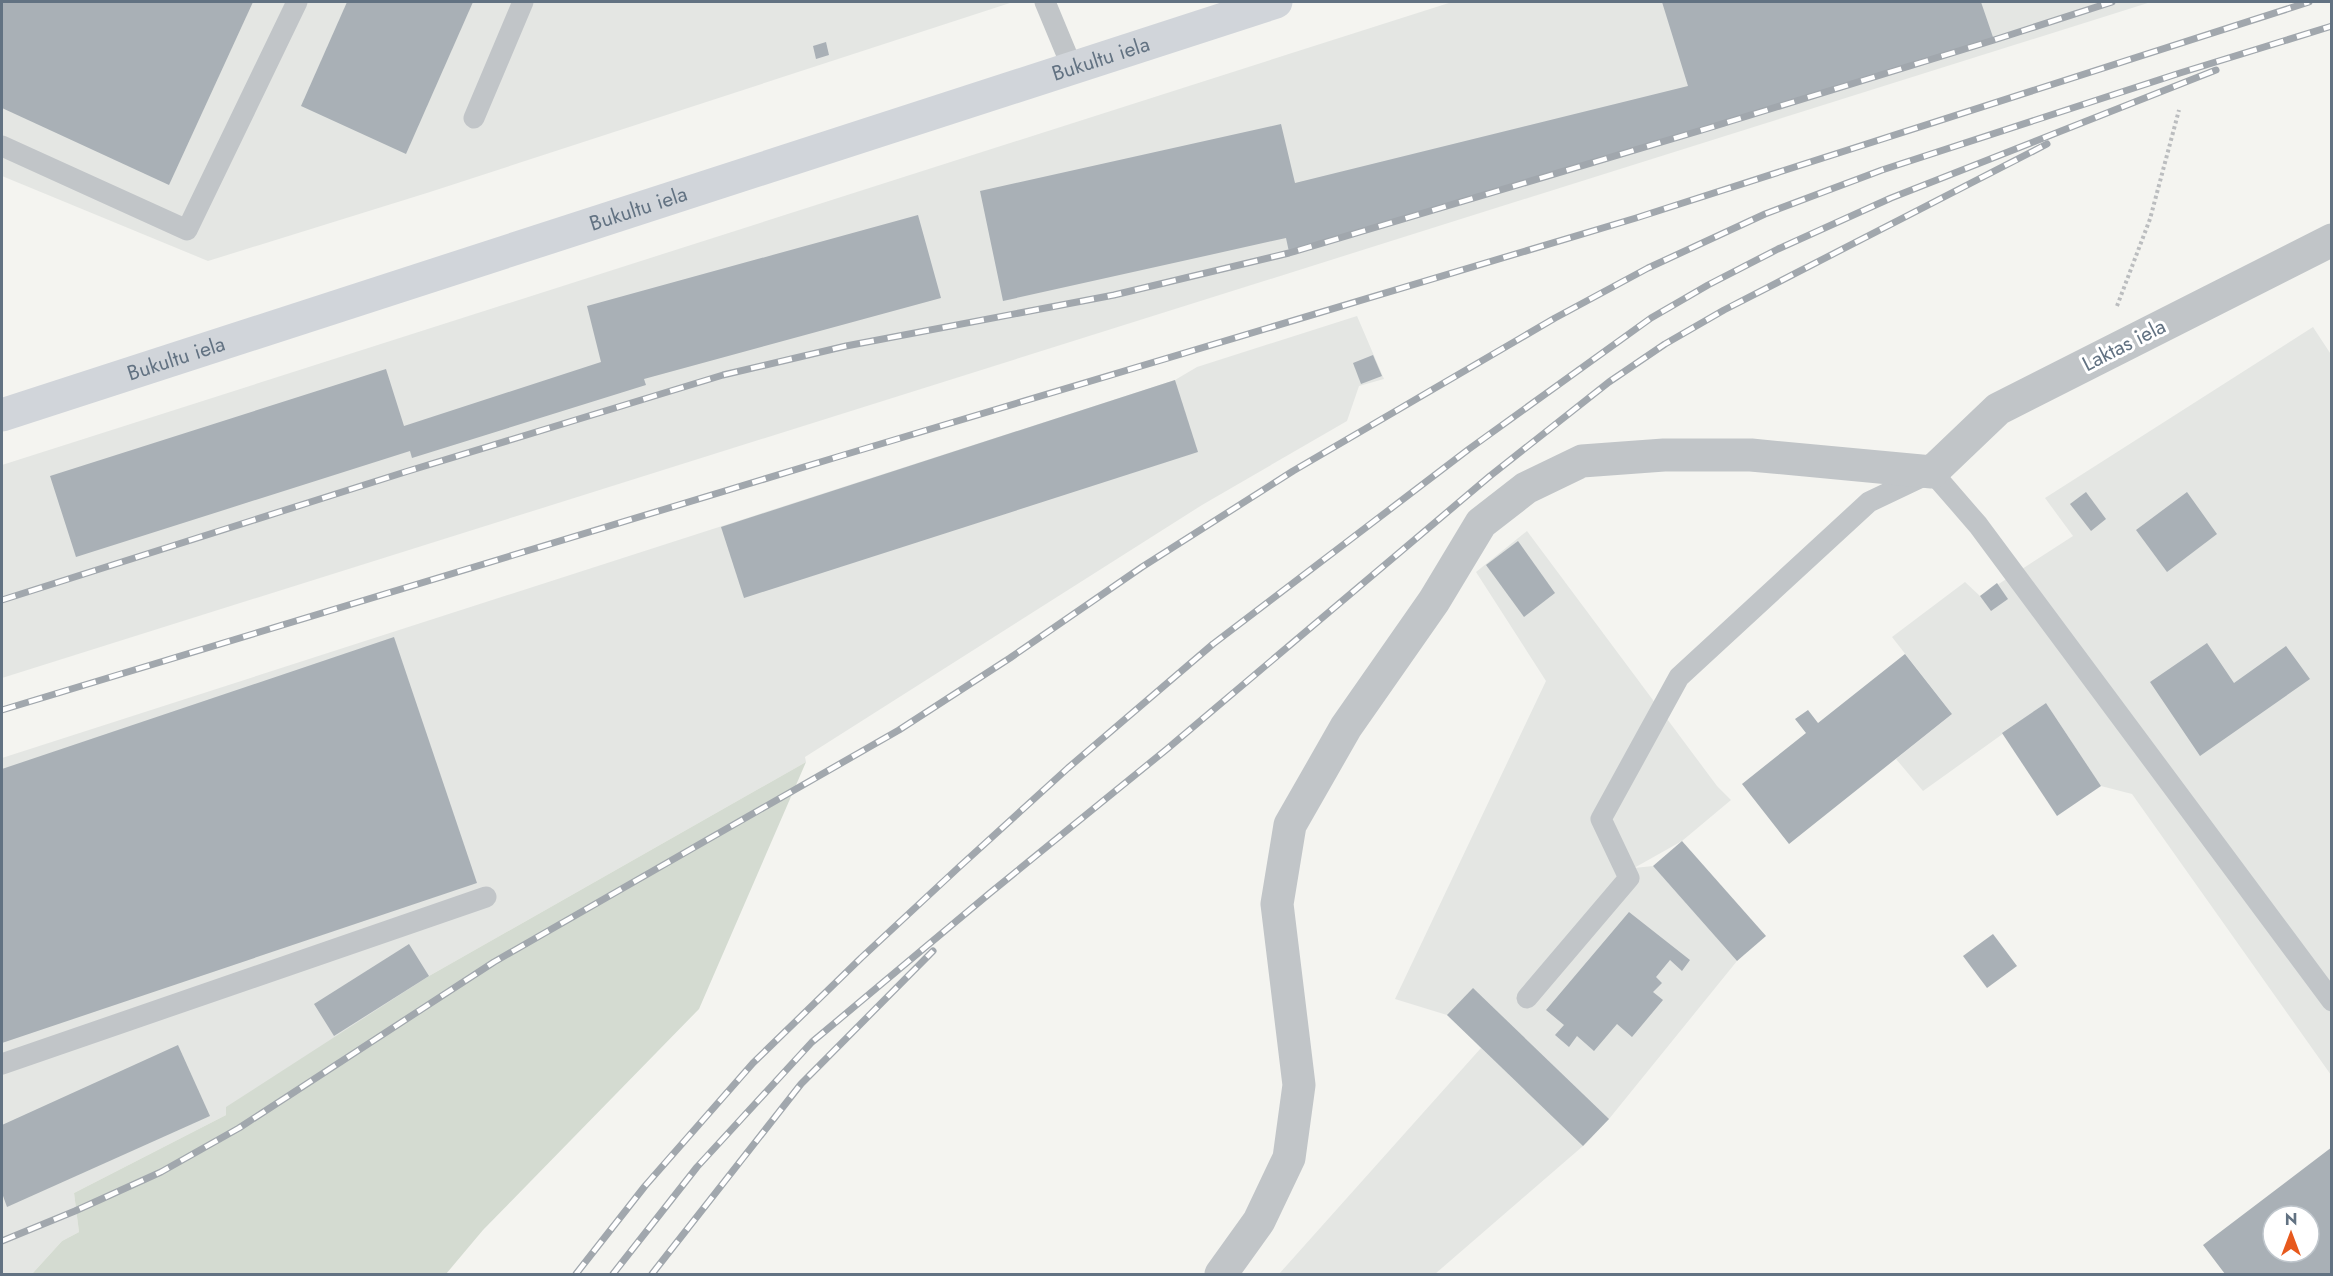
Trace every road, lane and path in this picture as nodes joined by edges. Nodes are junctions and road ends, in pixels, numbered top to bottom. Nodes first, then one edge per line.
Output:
1 (297, 2) edge
2 (524, 2) edge
3 (1045, 2) edge
4 (1276, 2) edge
5 (1072, 67) junction
6 (2179, 110) dead end
7 (474, 118) dead end
8 (2, 146) edge
9 (2331, 240) edge
10 (2096, 360) junction
11 (2, 415) edge
12 (1932, 472) junction
13 (486, 897) dead end
14 (1527, 998) dead end
15 (2331, 1000) edge
16 (2, 1064) edge
17 (1221, 1275) edge

1 - 8 lane
2 - 7 lane
3 - 5 lane
4 - 5 street, Bukultu iela
5 - 11 street, Bukultu iela
6 - 10 path
9 - 10 street, Laktas iela
10 - 12 street, Laktas iela
12 - 14 lane
12 - 15 lane
12 - 17 street
13 - 16 lane

